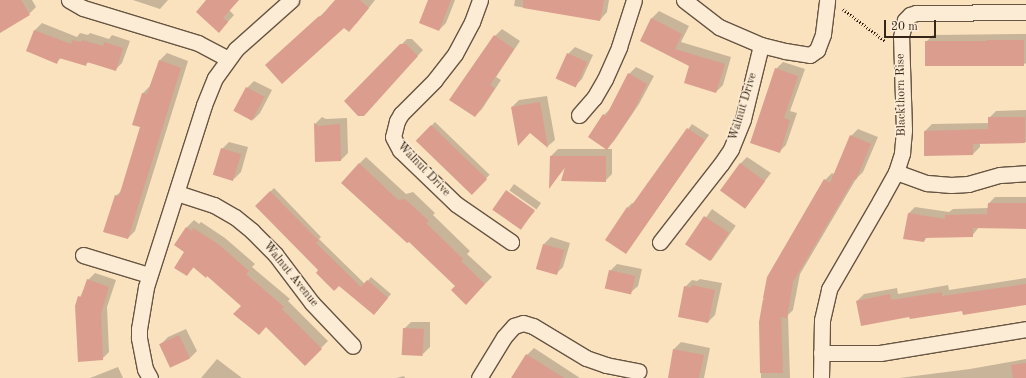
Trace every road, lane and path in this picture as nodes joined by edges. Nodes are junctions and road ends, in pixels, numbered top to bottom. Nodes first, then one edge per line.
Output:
1 (69, 0) edge
2 (291, 0) edge
3 (480, 0) edge
4 (634, 0) edge
5 (684, 0) edge
6 (827, 0) edge
7 (842, 9) dead end
8 (1026, 12) edge
9 (761, 45) junction
10 (901, 53) junction
11 (228, 59) junction
12 (579, 115) dead end
13 (896, 172) junction
14 (1026, 173) edge
15 (177, 193) junction
16 (511, 242) dead end
17 (660, 242) dead end
18 (83, 255) dead end
19 (149, 275) junction
20 (1026, 329) edge
21 (353, 346) dead end
22 (821, 353) junction
23 (638, 371) dead end
24 (150, 378) edge
25 (479, 378) edge
26 (821, 378) edge

1 - 11 street
2 - 11 street
3 - 16 street, Walnut Drive
4 - 12 street
5 - 9 street
6 - 9 street
7 - 10 path
8 - 10 street, Blackthorn Rise
9 - 17 street, Walnut Drive
10 - 13 street, Blackthorn Rise
11 - 15 street
13 - 14 street
13 - 22 street, Blackthorn Rise
15 - 19 street
15 - 21 street, Walnut Avenue
18 - 19 street
19 - 24 street
20 - 22 street
22 - 26 street, Blackthorn Rise
23 - 25 street

